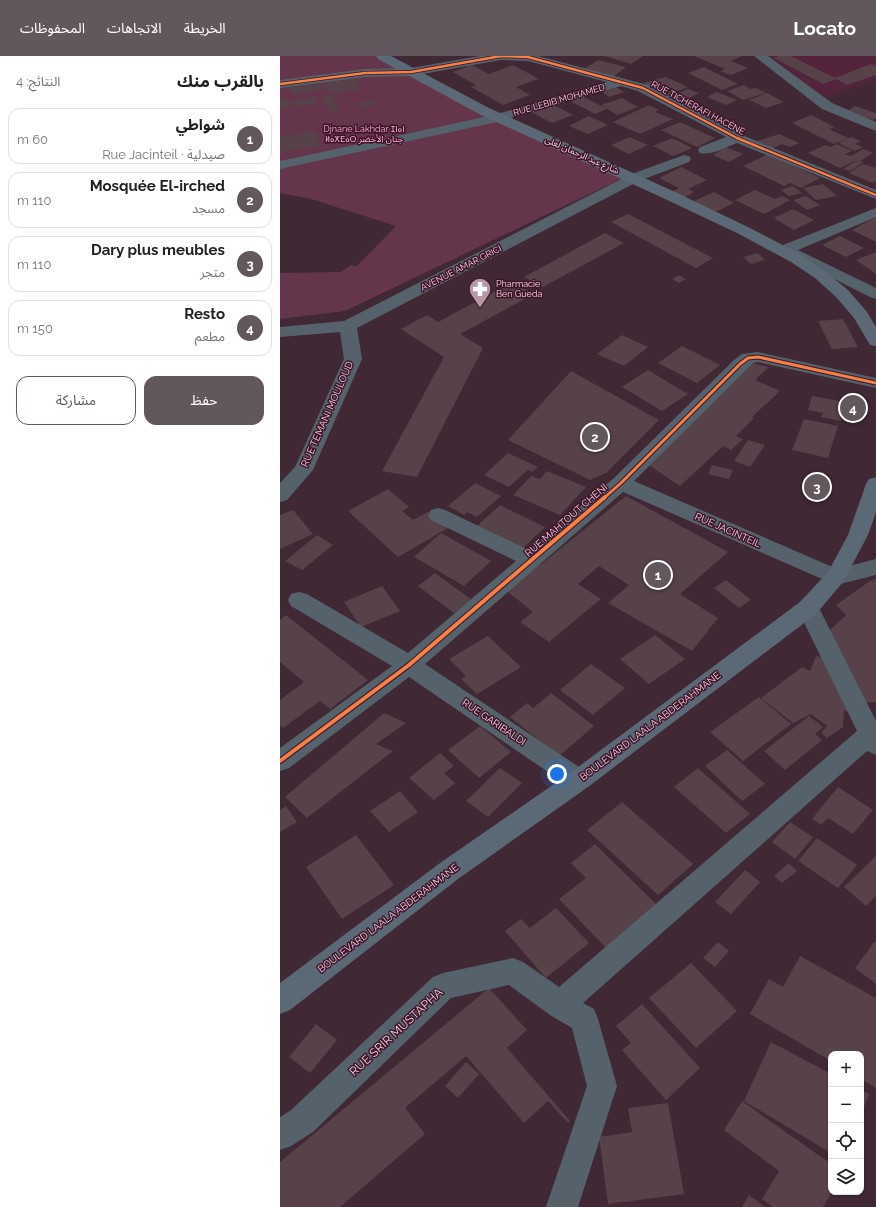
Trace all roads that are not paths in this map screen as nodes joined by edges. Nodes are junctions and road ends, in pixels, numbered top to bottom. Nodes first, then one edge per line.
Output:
1 (382, 56) edge
2 (760, 56) edge
3 (411, 72) junction
4 (621, 82) junction
5 (280, 84) edge
6 (497, 118) junction
7 (876, 127) edge
8 (737, 138) junction
9 (705, 150) dead end
10 (684, 159) dead end
11 (280, 165) edge
12 (634, 178) junction
13 (876, 194) edge
14 (876, 212) edge
15 (784, 250) junction
16 (876, 294) edge
17 (871, 320) edge
18 (348, 326) junction
19 (280, 332) edge
20 (876, 341) edge
21 (876, 383) edge
22 (621, 483) junction
23 (876, 484) edge
24 (280, 495) edge
25 (438, 515) dead end
26 (531, 560) junction
27 (876, 567) edge
28 (836, 577) junction
29 (299, 600) dead end
30 (808, 608) junction
31 (409, 665) junction
32 (873, 739) edge
33 (280, 761) edge
34 (579, 780) junction
35 (280, 1000) edge
36 (560, 1005) junction
37 (280, 1135) edge
38 (562, 1207) edge

1 - 3 main road, شارع عبد الرحمان لعلى
2 - 7 street
3 - 4 street, RUE TICHERAFI HACÈNE
3 - 5 street, RUE TICHERAFI HACÈNE
3 - 6 main road, شارع عبد الرحمان لعلى
4 - 6 street, RUE LEBIB MOHAMED
4 - 8 street, RUE TICHERAFI HACÈNE
6 - 11 street, RUE LEBIB MOHAMED
6 - 12 main road, شارع عبد الرحمان لعلى
8 - 9 street
8 - 13 street, RUE TICHERAFI HACÈNE
10 - 12 street, AVENUE AMAR GRICI
12 - 15 main road, شارع عبد الرحمان لعلى
12 - 18 street, AVENUE AMAR GRICI
14 - 15 street
15 - 16 street
15 - 17 main road
17 - 20 main road
18 - 19 street, AVENUE AMAR GRICI
18 - 24 street, RUE TEMANI MOULOUD
21 - 22 street, RUE MAHTOUT CHENI
22 - 26 street, RUE MAHTOUT CHENI
22 - 28 street, RUE JACINTEIL
23 - 28 main road, BOULEVARD LAALA ABDERAHMANE
25 - 26 street
26 - 31 street, RUE MAHTOUT CHENI
27 - 28 street
28 - 30 main road, BOULEVARD LAALA ABDERAHMANE
29 - 31 street, RUE GARIBALDI
30 - 32 street
30 - 34 main road, BOULEVARD LAALA ABDERAHMANE
31 - 33 street, RUE MAHTOUT CHENI
31 - 34 street, RUE GARIBALDI
32 - 36 street
34 - 35 main road, BOULEVARD LAALA ABDERAHMANE
36 - 37 street, RUE SRIR MUSTAPHA
36 - 38 street, RUE SRIR MUSTAPHA

